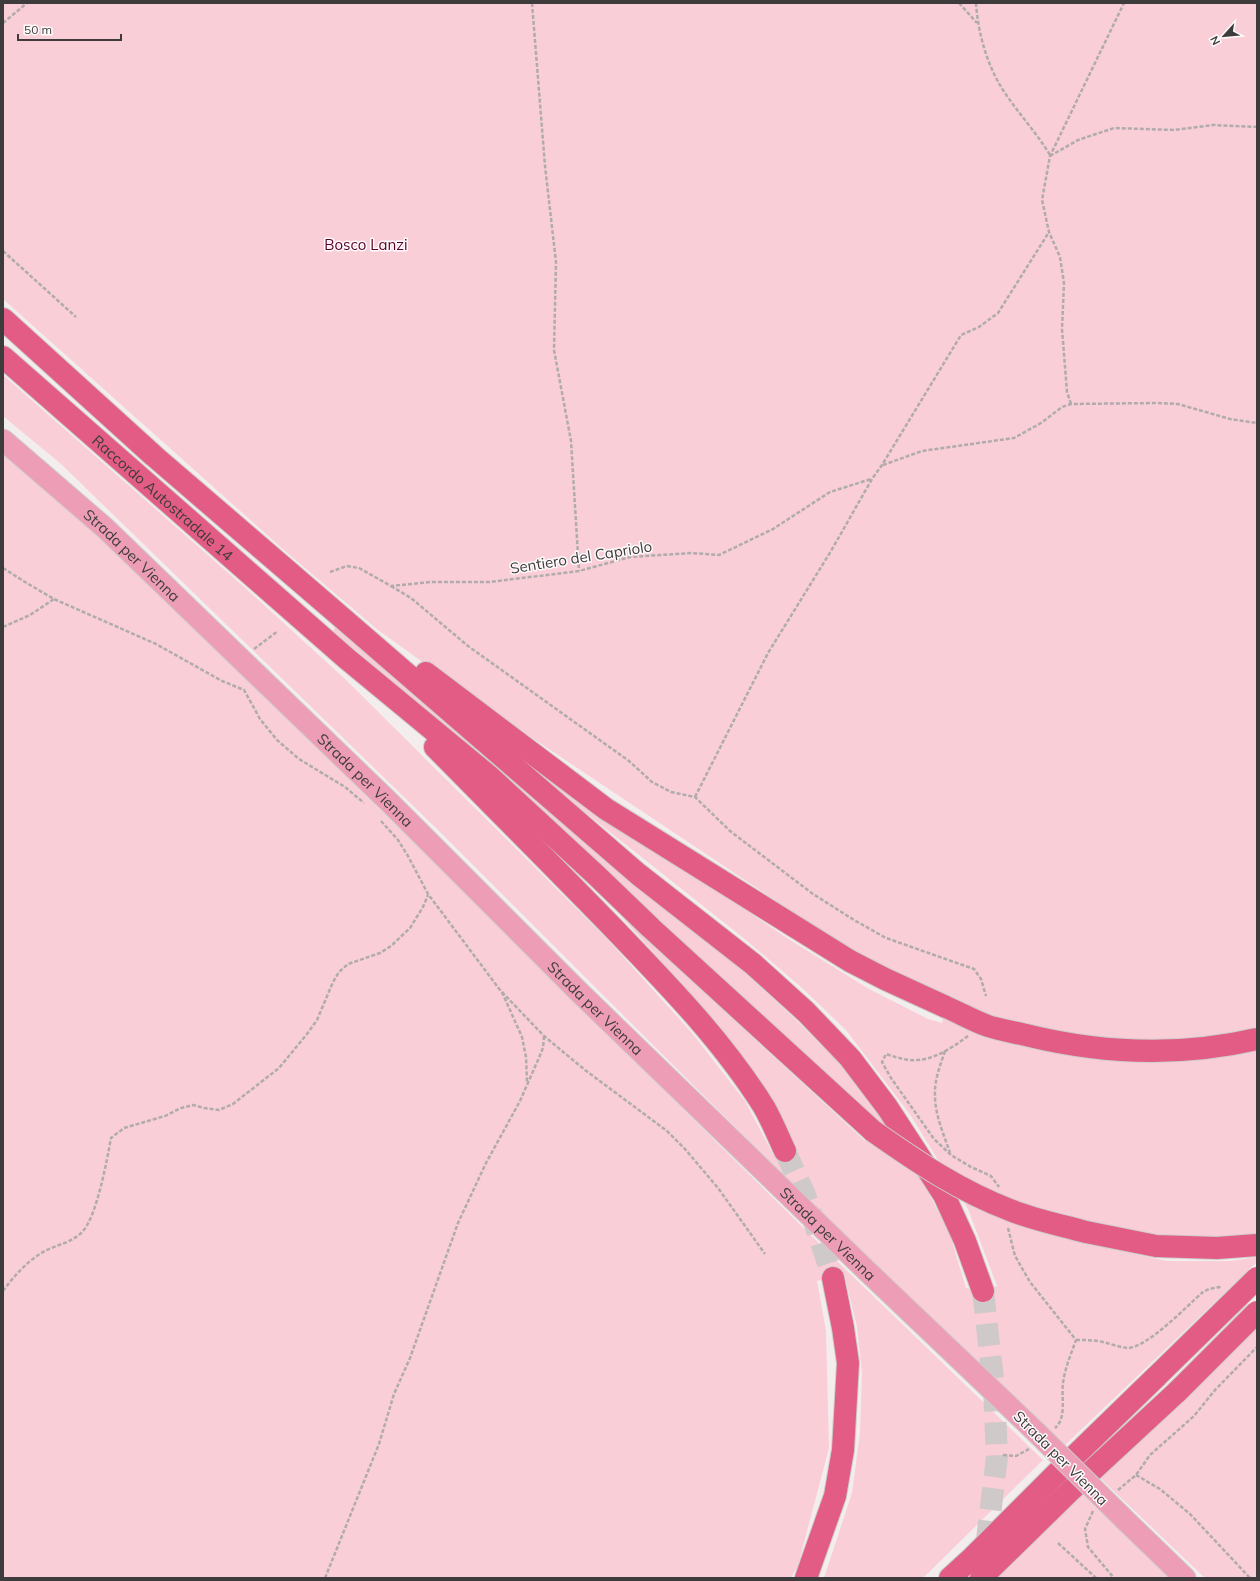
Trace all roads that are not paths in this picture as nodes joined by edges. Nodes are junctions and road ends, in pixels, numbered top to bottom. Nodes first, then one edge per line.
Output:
1 (3, 319) edge
2 (3, 357) edge
3 (3, 440) edge
4 (340, 616) junction
5 (346, 658) junction
6 (1257, 1039) edge
7 (785, 1151) tunnel mouth
8 (1257, 1245) edge
9 (833, 1278) tunnel mouth
10 (1257, 1278) edge
11 (983, 1291) tunnel mouth
12 (1257, 1312) edge
13 (806, 1578) edge
14 (950, 1578) edge
15 (981, 1578) edge
16 (1185, 1578) edge

1 - 4 highway, Raccordo Autostradale 14
2 - 5 highway, Raccordo Autostradale 14
3 - 16 main road, Strada per Vienna, bridge
4 - 6 highway, bridge
4 - 11 highway
5 - 7 highway
5 - 8 highway, bridge
9 - 13 highway
10 - 14 highway, bridge
12 - 15 highway, bridge

